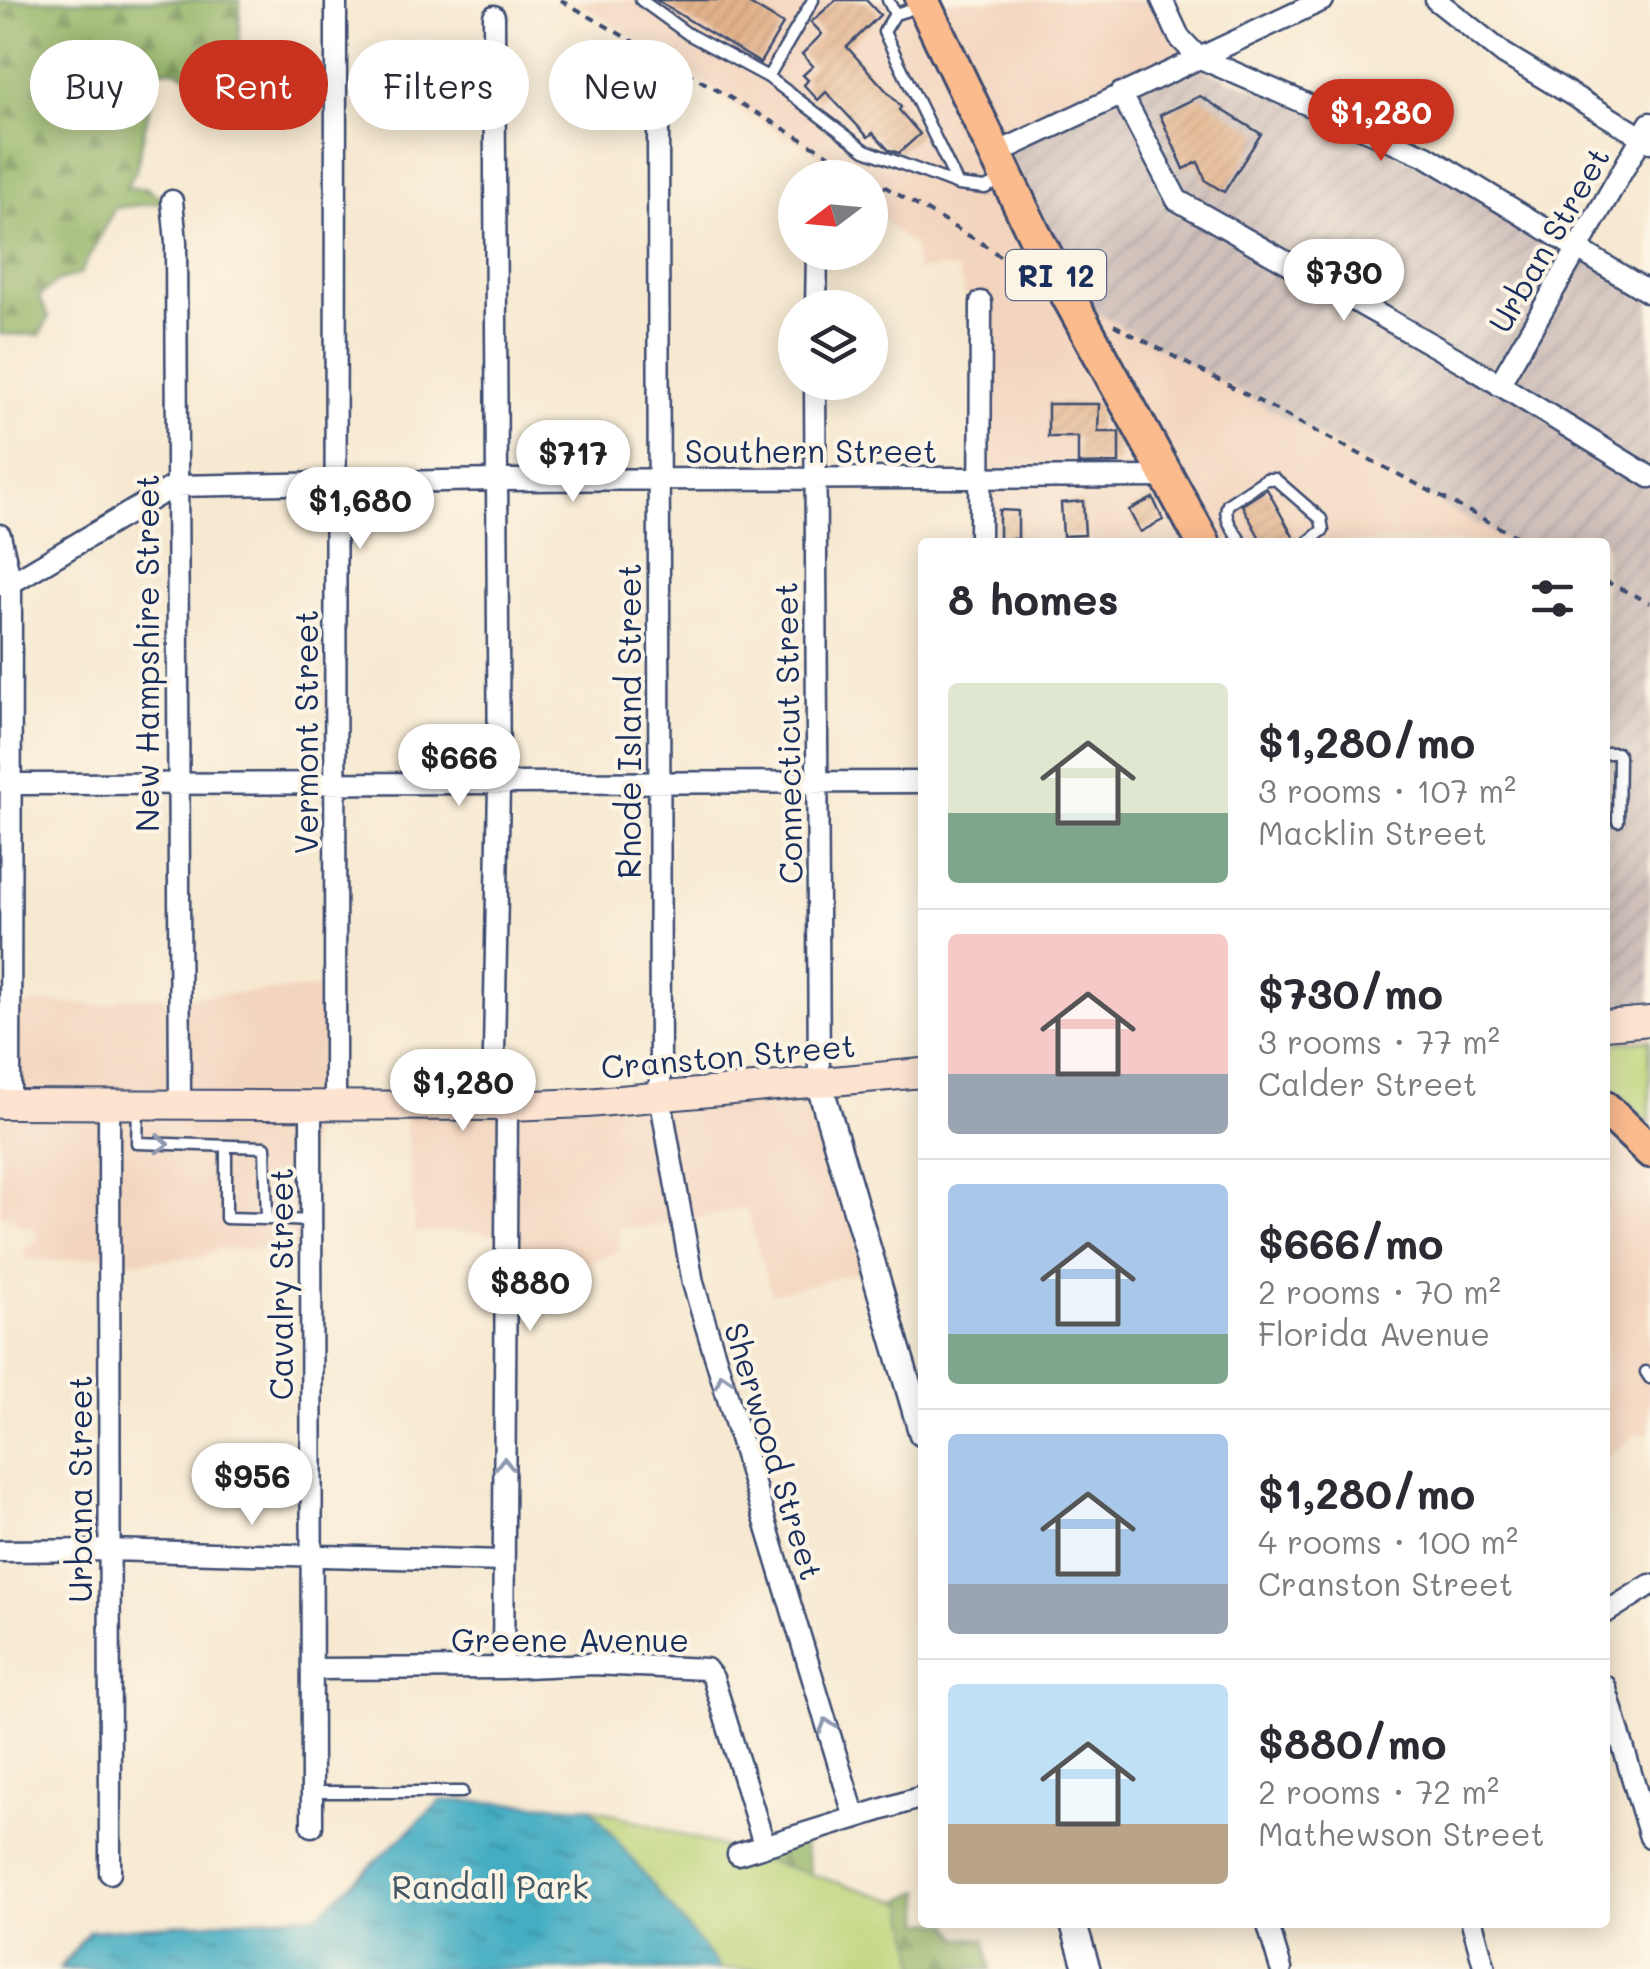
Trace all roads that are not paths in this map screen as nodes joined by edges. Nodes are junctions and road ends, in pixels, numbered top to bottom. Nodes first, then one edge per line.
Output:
1 (336, 0) edge
2 (641, 0) edge
3 (888, 0) edge
4 (1162, 0) edge
5 (1322, 0) edge
6 (1436, 0) edge
7 (809, 1) edge
8 (914, 6) edge
9 (494, 16) dead end
10 (1198, 58) junction
11 (768, 77) junction
12 (1121, 92) junction
13 (658, 130) edge
14 (1647, 134) edge
15 (1001, 166) junction
16 (958, 184) junction
17 (172, 201) dead end
18 (1578, 250) junction
19 (1650, 294) edge
20 (980, 302) dead end
21 (1499, 385) junction
22 (815, 400) edge
23 (1168, 477) junction
24 (1650, 477) edge
25 (980, 479) junction
26 (498, 480) junction
27 (657, 480) junction
28 (814, 480) junction
29 (336, 483) junction
30 (174, 486) junction
31 (0, 535) edge
32 (980, 538) edge
33 (1201, 538) edge
34 (1239, 538) edge
35 (1313, 538) edge
36 (5, 584) edge
37 (1610, 754) edge
38 (4, 782) edge
39 (918, 782) edge
40 (176, 783) junction
41 (334, 783) junction
42 (658, 784) junction
43 (818, 784) junction
44 (499, 785) junction
45 (1618, 820) dead end
46 (5, 858) edge
47 (1650, 1021) edge
48 (1610, 1025) edge
49 (918, 1073) edge
50 (819, 1083) junction
51 (660, 1096) junction
52 (323, 1103) junction
53 (5, 1104) edge
54 (108, 1104) junction
55 (138, 1104) junction
56 (180, 1104) junction
57 (500, 1106) junction
58 (1610, 1113) edge
59 (226, 1148) junction
60 (1650, 1151) edge
61 (266, 1219) junction
62 (310, 1221) junction
63 (918, 1419) edge
64 (0, 1550) edge
65 (109, 1550) junction
66 (309, 1554) junction
67 (504, 1561) junction
68 (1650, 1586) edge
69 (1610, 1610) edge
70 (503, 1668) junction
71 (312, 1669) junction
72 (1610, 1703) edge
73 (312, 1792) junction
74 (462, 1792) dead end
75 (918, 1798) edge
76 (854, 1818) junction
77 (312, 1826) dead end
78 (1650, 1837) edge
79 (763, 1841) dead end
80 (738, 1854) dead end
81 (110, 1873) dead end
82 (1075, 1928) edge
83 (1269, 1928) edge
84 (1474, 1928) edge
85 (1087, 1969) edge
86 (1281, 1969) edge
87 (1485, 1969) edge

1 - 29 street, Vermont Street
2 - 11 lane
3 - 8 lane
4 - 10 street
5 - 10 street
6 - 14 street
7 - 11 lane
8 - 15 main road, RI 12
8 - 16 lane
9 - 26 street
10 - 12 street
10 - 18 street
11 - 16 lane
12 - 15 street
12 - 21 street
13 - 27 street, Rhode Island Street
14 - 18 street, Urban Street
15 - 16 lane
15 - 23 main road, RI 12
17 - 30 street, New Hampshire Street
18 - 19 street
18 - 21 street, Urban Street
20 - 25 street
21 - 24 street
22 - 28 street, Connecticut Street
23 - 25 street, Southern Street
23 - 33 main road, RI 12
25 - 28 street, Southern Street
25 - 32 street
26 - 27 street, Southern Street
26 - 29 street, Southern Street
26 - 44 street
27 - 28 street, Southern Street
27 - 42 street, Rhode Island Street
28 - 43 street, Connecticut Street
29 - 30 street, Southern Street
29 - 41 street, Vermont Street
30 - 36 street, Southern Street
30 - 40 street, New Hampshire Street
31 - 36 street
34 - 35 lane
36 - 38 street
37 - 45 lane
38 - 40 street
38 - 46 street
39 - 43 street
40 - 41 street
40 - 56 street, New Hampshire Street
41 - 44 street
41 - 52 street, Vermont Street
42 - 43 street
42 - 44 street
42 - 51 street, Rhode Island Street
43 - 50 street, Connecticut Street
44 - 57 street
46 - 53 street
47 - 48 main road
49 - 50 main road, Cranston Street
50 - 51 main road, Cranston Street
50 - 63 street
51 - 57 main road, Cranston Street
76 -> 51 street, Sherwood Street
52 - 56 main road, Cranston Street
52 - 57 main road, Cranston Street
52 - 62 street, Cavalry Street
53 - 54 main road, Cranston Street
54 - 55 main road, Cranston Street
54 - 65 street, Urbana Street
55 - 56 main road, Cranston Street
55 -> 59 lane
67 -> 57 street
58 - 60 main road
59 - 61 lane
59 - 61 lane
61 - 62 lane
62 - 66 street, Cavalry Street
64 - 65 street
65 - 66 street
65 - 81 street, Urbana Street
66 - 67 street
66 - 71 street, Cavalry Street
67 - 70 street
68 - 69 street
70 - 71 street, Greene Avenue
70 - 79 street, Greene Avenue
71 - 73 street, Cavalry Street
72 - 78 street
73 - 74 lane
73 - 77 street, Cavalry Street
75 - 76 street
76 - 80 street
82 - 85 street
83 - 86 street
84 - 87 street

